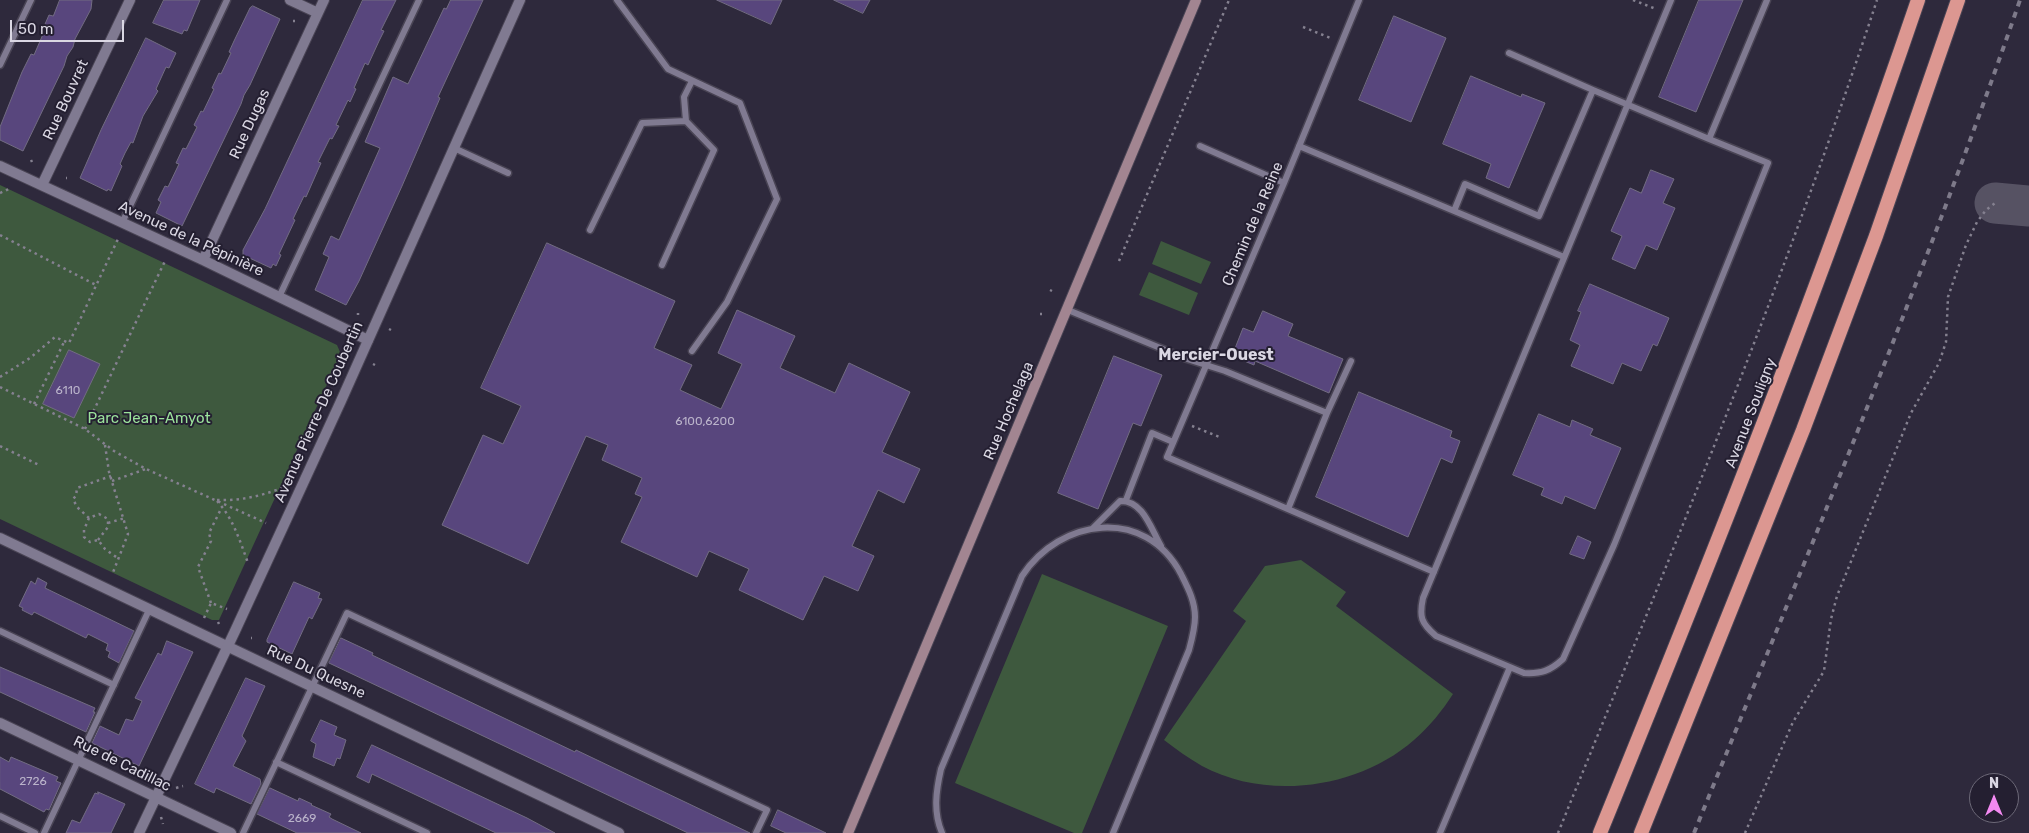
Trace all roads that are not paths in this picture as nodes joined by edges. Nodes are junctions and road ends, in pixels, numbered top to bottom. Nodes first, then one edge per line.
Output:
1 (31, 0) edge
2 (130, 0) edge
3 (227, 0) edge
4 (290, 0) edge
5 (324, 0) edge
6 (419, 0) edge
7 (520, 0) edge
8 (617, 0) edge
9 (1196, 0) edge
10 (1359, 0) edge
11 (1671, 0) edge
12 (1767, 0) edge
13 (1918, 0) edge
14 (1958, 0) edge
15 (318, 13) junction
16 (1509, 53) dead end
17 (0, 65) edge
18 (692, 81) junction
19 (1593, 90) junction
20 (1627, 106) junction
21 (686, 121) junction
22 (1709, 139) junction
23 (1200, 146) dead end
24 (1299, 146) junction
25 (454, 148) junction
26 (0, 166) edge
27 (508, 173) dead end
28 (1284, 182) junction
29 (42, 185) junction
30 (1454, 211) junction
31 (122, 223) junction
32 (590, 230) dead end
33 (1564, 257) junction
34 (203, 260) junction
35 (662, 265) dead end
36 (279, 297) junction
37 (1068, 310) junction
38 (368, 340) junction
39 (692, 351) dead end
40 (1352, 361) dead end
41 (1207, 365) junction
42 (1327, 413) junction
43 (1173, 442) junction
44 (1126, 500) junction
45 (1288, 509) junction
46 (1093, 528) junction
47 (0, 538) edge
48 (1163, 550) junction
49 (1434, 572) junction
50 (150, 608) junction
51 (0, 631) edge
52 (228, 646) junction
53 (1510, 667) junction
54 (114, 685) junction
55 (312, 686) junction
56 (0, 723) edge
57 (78, 760) junction
58 (276, 762) junction
59 (156, 797) junction
60 (0, 816) edge
61 (35, 833) edge
62 (44, 833) edge
63 (139, 833) edge
64 (231, 833) edge
65 (243, 833) edge
66 (427, 833) edge
67 (619, 833) edge
68 (756, 833) edge
69 (848, 833) edge
70 (942, 833) edge
71 (1113, 833) edge
72 (1440, 833) edge
73 (1600, 833) edge
74 (1641, 833) edge

1 - 17 lane
2 - 29 street, Rue Bouvret
3 - 31 lane
4 - 15 street
5 - 15 street, Rue Dugas
6 - 36 lane
7 - 25 street, Avenue Pierre-De Coubertin
8 - 18 lane
9 - 37 main road, Rue Hochelaga
10 - 24 lane, Chemin de la Reine
11 - 20 lane
12 - 22 lane
13 - 73 highway, Avenue Souligny
14 - 74 highway
15 - 34 street, Rue Dugas
16 - 19 lane
18 - 21 lane
18 - 39 lane
19 - 20 lane
19 - 30 lane
20 - 22 lane
20 - 33 lane
21 - 32 lane
21 - 35 lane
22 - 53 lane
23 - 28 lane
24 - 28 lane, Chemin de la Reine
24 - 30 lane
25 - 27 lane
25 - 38 street, Avenue Pierre-De Coubertin
26 - 29 street, Avenue de la Pépinière
28 - 41 lane, Chemin de la Reine
29 - 31 street, Avenue de la Pépinière
30 - 33 lane
31 - 34 street, Avenue de la Pépinière
33 - 49 lane
34 - 36 street, Avenue de la Pépinière
36 - 38 street, Avenue de la Pépinière
37 - 41 lane
37 - 69 main road, Rue Hochelaga
38 - 52 street, Avenue Pierre-De Coubertin
40 - 42 lane
41 - 42 lane
41 - 43 lane, Chemin de la Reine
42 - 45 lane
43 - 44 lane
43 - 45 lane, Chemin de la Reine
44 - 46 lane
44 - 48 lane
45 - 49 lane
46 - 48 lane
46 - 70 lane
47 - 50 street, Rue Du Quesne
48 - 71 lane
49 - 53 lane
50 - 52 street, Rue Du Quesne
50 - 54 lane
51 - 54 lane
52 - 55 street, Rue Du Quesne
52 - 59 street, Avenue Pierre-De Coubertin
53 - 72 lane
54 - 57 lane
55 - 58 lane
55 - 67 street, Rue Du Quesne
55 - 68 lane
56 - 57 street, Rue de Cadillac
57 - 59 street, Rue de Cadillac
57 - 62 lane
58 - 65 lane
58 - 66 lane
59 - 63 street, Avenue Pierre-De Coubertin
59 - 64 street, Rue de Cadillac
60 - 61 lane

